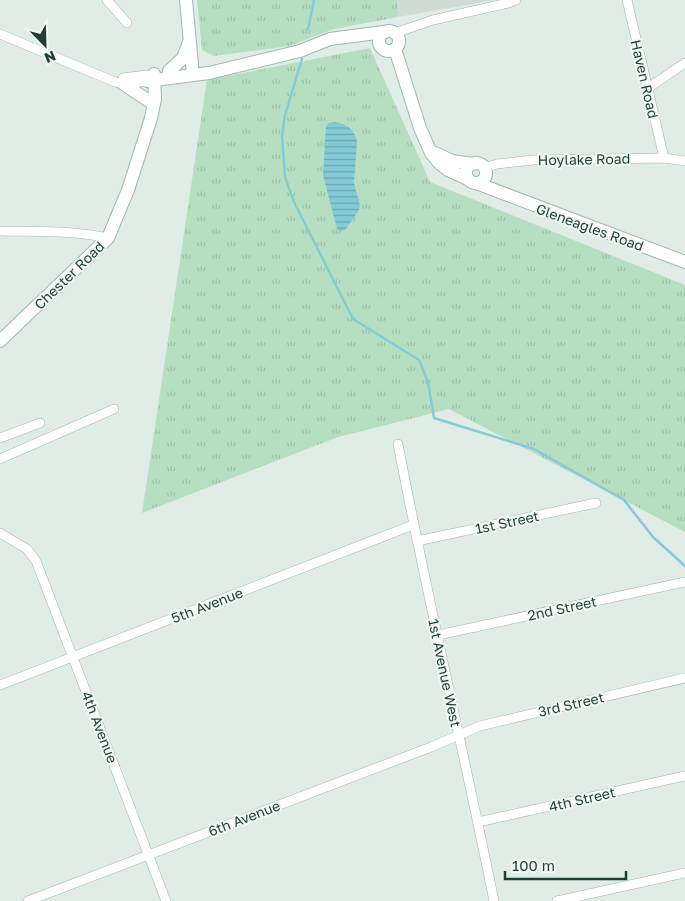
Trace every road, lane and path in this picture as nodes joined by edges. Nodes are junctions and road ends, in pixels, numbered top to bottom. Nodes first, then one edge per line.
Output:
1 (107, 0) edge
2 (186, 0) edge
3 (516, 0) edge
4 (626, 0) edge
5 (127, 23) dead end
6 (390, 33) junction
7 (0, 34) edge
8 (363, 35) junction
9 (190, 40) junction
10 (381, 46) junction
11 (395, 49) junction
12 (685, 63) edge
13 (184, 73) junction
14 (150, 78) junction
15 (116, 81) junction
16 (648, 88) junction
17 (152, 103) junction
18 (664, 158) junction
19 (685, 160) edge
20 (477, 174) junction
21 (0, 231) edge
22 (108, 238) junction
23 (685, 262) edge
24 (0, 341) edge
25 (114, 409) dead end
26 (40, 422) dead end
27 (0, 438) edge
28 (398, 444) dead end
29 (0, 459) edge
30 (596, 503) dead end
31 (413, 525) junction
32 (0, 533) edge
33 (417, 541) junction
34 (685, 582) edge
35 (438, 635) junction
36 (73, 656) junction
37 (685, 678) edge
38 (0, 685) edge
39 (458, 734) junction
40 (685, 776) edge
41 (478, 822) junction
42 (149, 855) junction
43 (685, 873) edge
44 (28, 901) edge
45 (166, 901) edge
46 (494, 901) edge
47 (557, 901) edge

1 - 5 street
2 - 9 street
3 - 6 street
4 - 16 street, Haven Road
6 - 8 street
6 - 10 street
6 - 11 street
7 - 15 street
8 - 10 street
8 - 13 street
9 - 13 street
9 - 13 street
10 - 11 street
11 - 20 street
12 - 16 street
13 - 14 street
13 - 17 street
14 - 15 street
14 - 17 street, Chester Road
15 - 17 street
16 - 18 street, Haven Road
17 - 22 street, Chester Road
18 - 19 street, Hoylake Road
18 - 20 street, Hoylake Road
20 - 23 street, Gleneagles Road
21 - 22 street
22 - 24 street, Chester Road
25 - 29 street
26 - 27 street
28 - 31 street, 1st Avenue West
30 - 33 street, 1st Street
31 - 33 street, 1st Avenue West
31 - 36 street, 5th Avenue
32 - 36 street, 4th Avenue
33 - 35 street, 1st Avenue West
34 - 35 street, 2nd Street
35 - 39 street, 1st Avenue West
36 - 38 street, 5th Avenue
36 - 42 street, 4th Avenue
37 - 39 street, 3rd Street
39 - 41 street, 1st Avenue West
39 - 42 street, 6th Avenue
40 - 41 street, 4th Street
41 - 46 street, 1st Avenue West
42 - 44 street, 6th Avenue
42 - 45 street, 4th Avenue
43 - 47 street

